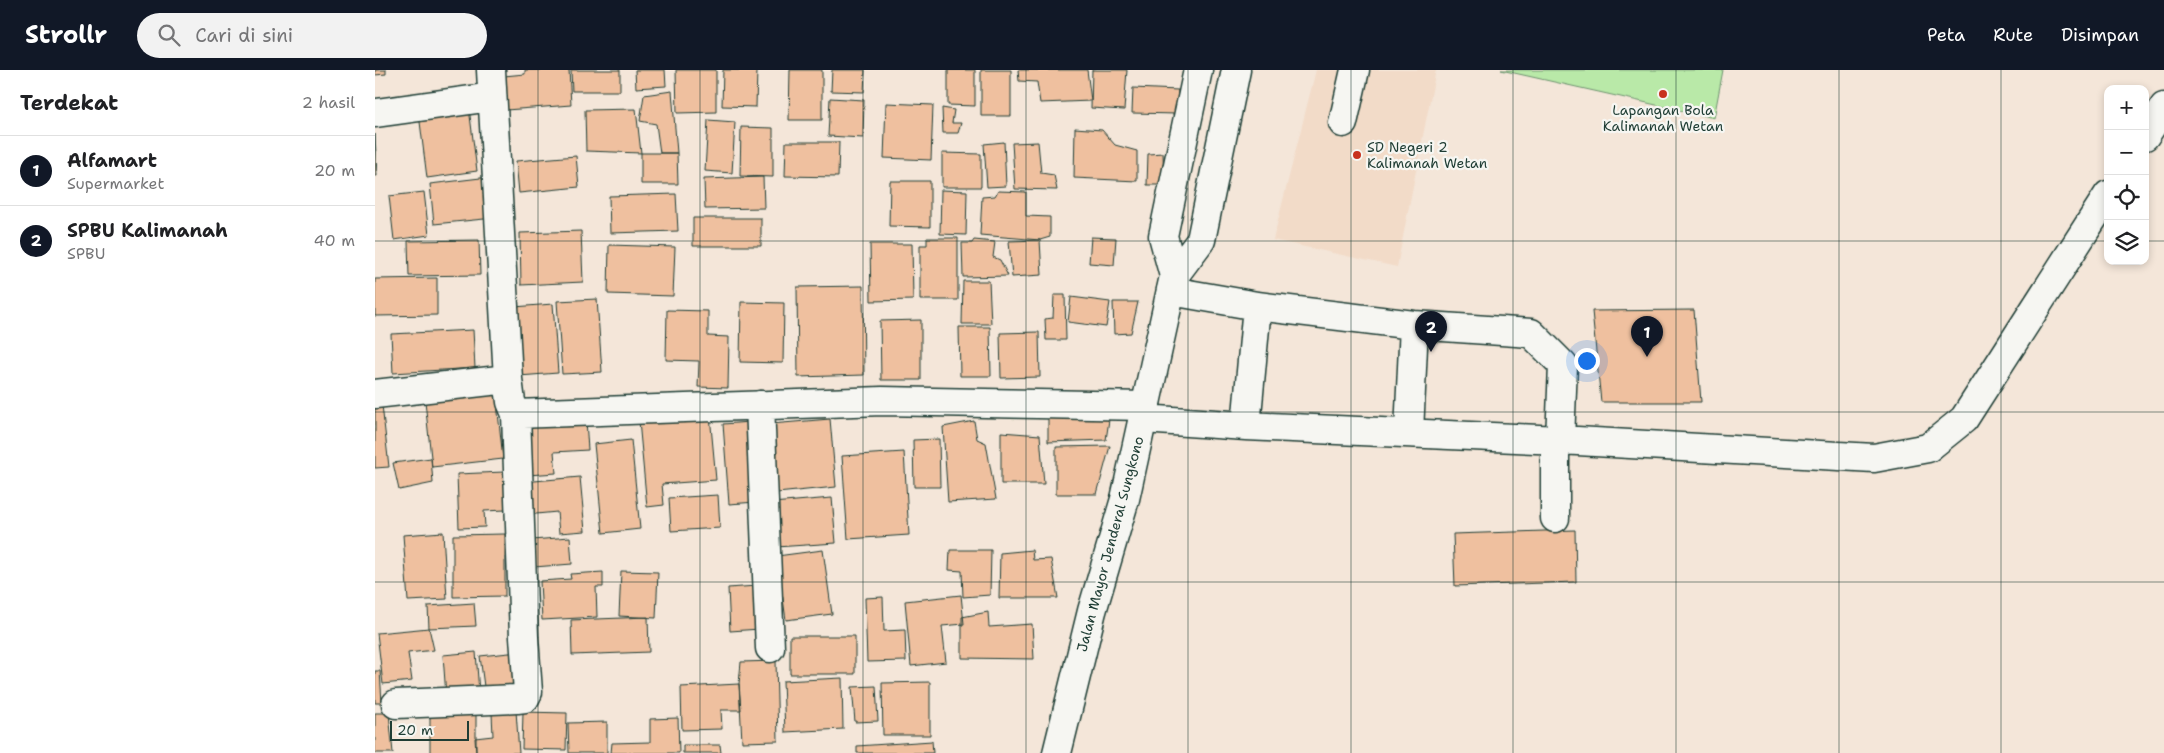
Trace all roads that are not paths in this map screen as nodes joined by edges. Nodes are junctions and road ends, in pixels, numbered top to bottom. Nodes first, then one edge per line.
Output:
1 (491, 70) edge
2 (1198, 70) edge
3 (1236, 70) edge
4 (1355, 70) edge
5 (492, 98) junction
6 (2164, 107) edge
7 (376, 113) edge
8 (1343, 123) dead end
9 (2149, 130) edge
10 (2104, 201) edge
11 (1173, 284) junction
12 (1257, 306) junction
13 (1414, 325) junction
14 (508, 379) junction
15 (375, 394) edge
16 (760, 405) junction
17 (1144, 412) junction
18 (516, 414) junction
19 (1246, 426) junction
20 (1409, 432) junction
21 (1558, 440) junction
22 (1555, 518) dead end
23 (770, 648) dead end
24 (396, 704) dead end
25 (1057, 753) edge

1 - 5 street
2 - 11 street, Jalan Mayor Jenderal Sungkono
3 - 11 street, Jalan Mayor Jenderal Sungkono
4 - 8 street
5 - 7 street
5 - 14 street
6 - 9 street
10 - 21 street
11 - 12 street
11 - 17 street, Jalan Mayor Jenderal Sungkono
12 - 13 street
12 - 19 street
13 - 20 street
13 - 21 street
14 - 15 street
14 - 18 street
16 - 17 street
16 - 18 street
16 - 23 street
17 - 19 street
17 - 25 street, Jalan Mayor Jenderal Sungkono
18 - 24 street
19 - 20 street
20 - 21 street
21 - 22 street

